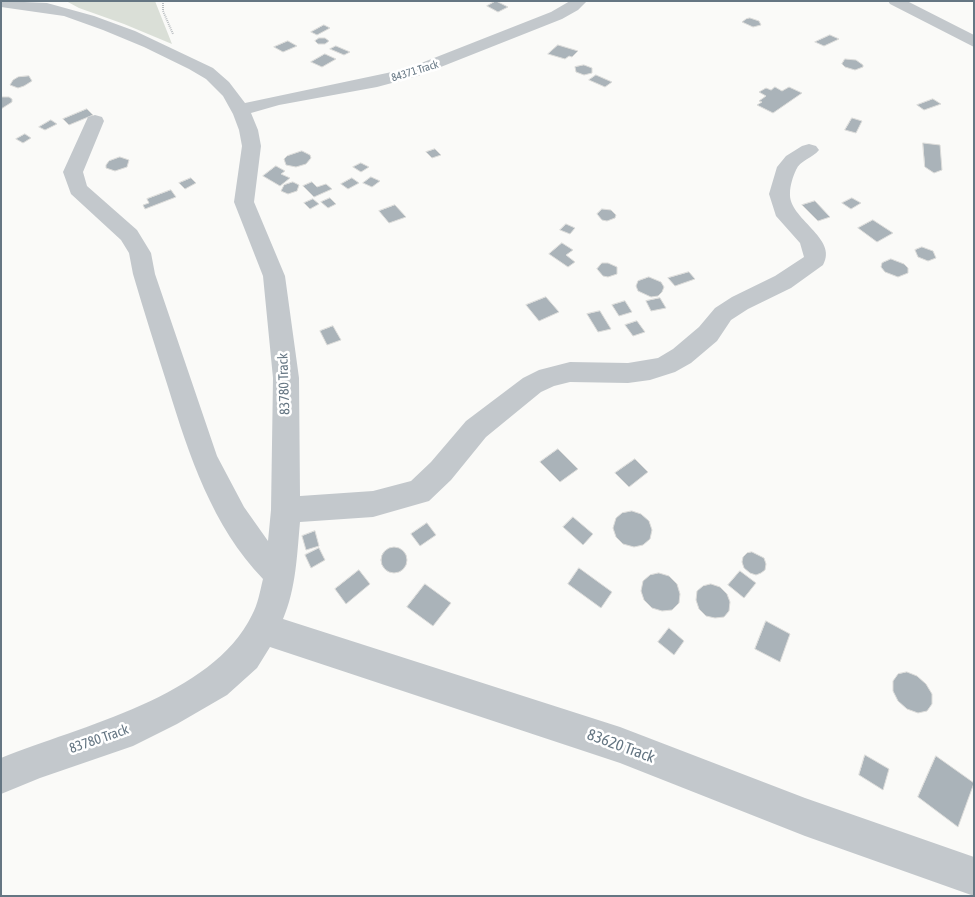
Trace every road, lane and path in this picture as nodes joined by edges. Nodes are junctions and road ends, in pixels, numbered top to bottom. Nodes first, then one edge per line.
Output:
1 (580, 1) edge
2 (895, 1) edge
3 (1, 2) edge
4 (974, 42) edge
5 (240, 110) junction
6 (95, 121) dead end
7 (809, 150) dead end
8 (286, 510) junction
9 (280, 574) junction
10 (264, 629) junction
11 (1, 776) edge
12 (974, 876) edge

1 - 5 street, 84371 Track
2 - 4 street
3 - 5 street, 83780 Track
5 - 8 street, 83780 Track
6 - 9 street
7 - 8 street
8 - 9 street, 83780 Track
9 - 10 street, 83780 Track
10 - 11 street, 83780 Track
10 - 12 street, 83620 Track

